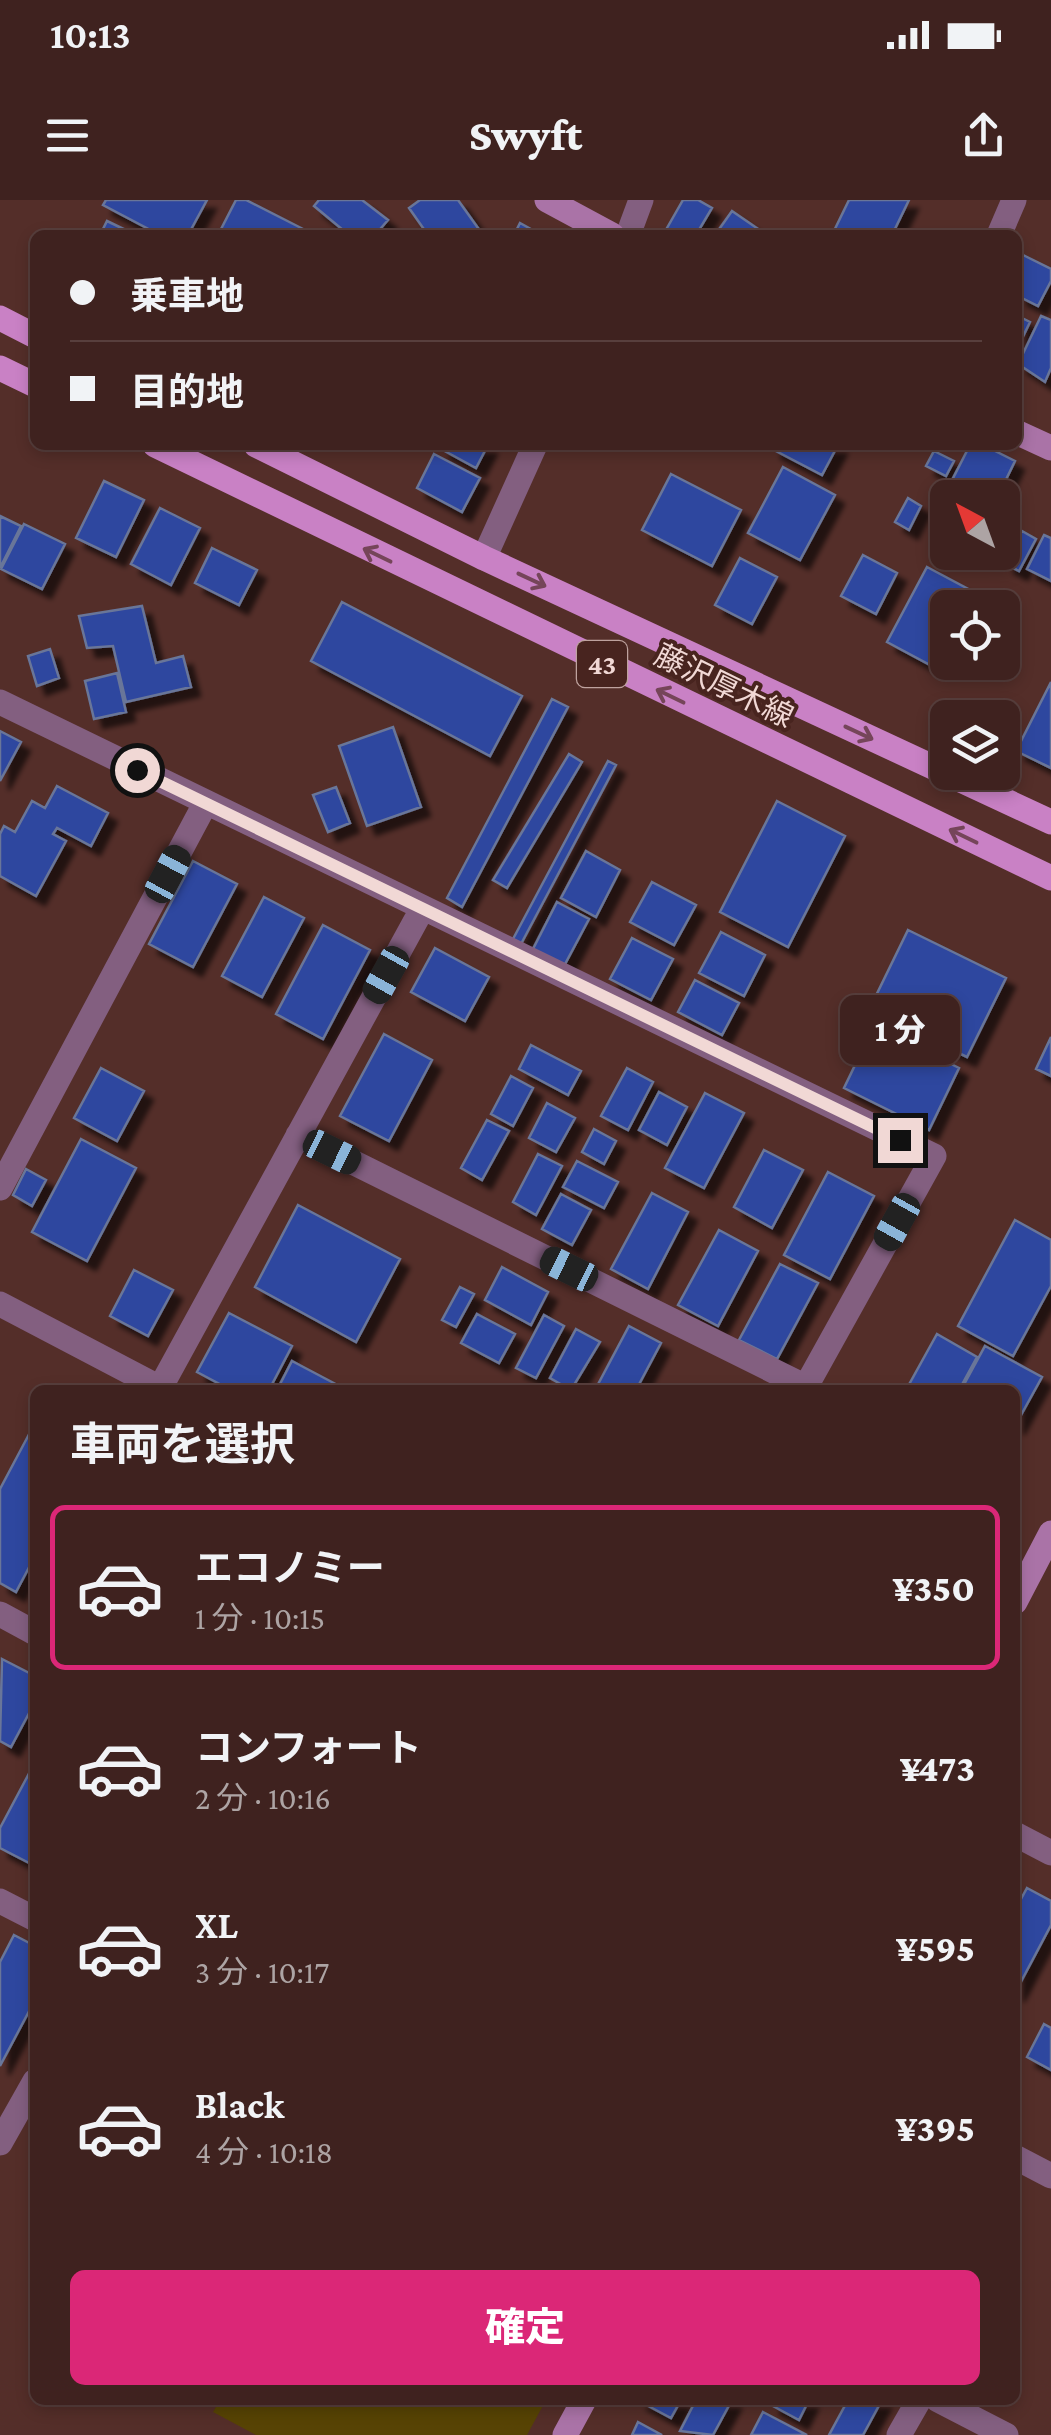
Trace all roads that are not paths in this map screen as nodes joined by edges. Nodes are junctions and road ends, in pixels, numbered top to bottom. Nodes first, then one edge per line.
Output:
1 (547, 200) edge
2 (641, 200) edge
3 (1014, 200) edge
4 (603, 230) edge
5 (630, 230) edge
6 (1001, 230) edge
7 (0, 318) edge
8 (30, 333) edge
9 (0, 368) edge
10 (30, 383) edge
11 (1022, 435) edge
12 (1051, 448) edge
13 (165, 450) edge
14 (266, 450) edge
15 (533, 450) edge
16 (484, 558) junction
17 (0, 702) edge
18 (205, 804) junction
19 (1051, 822) edge
20 (1051, 878) edge
21 (421, 911) junction
22 (298, 1135) junction
23 (0, 1188) edge
24 (0, 1304) edge
25 (153, 1385) edge
26 (163, 1385) edge
27 (799, 1385) edge
28 (807, 1385) edge
29 (1051, 1533) edge
30 (1020, 1592) edge
31 (0, 1614) edge
32 (30, 1625) edge
33 (1020, 1837) edge
34 (1051, 1853) edge
35 (0, 1901) edge
36 (30, 1917) edge
37 (30, 2090) edge
38 (0, 2143) edge
39 (1020, 2160) edge
40 (1051, 2176) edge
41 (581, 2405) edge
42 (917, 2405) edge
43 (948, 2405) edge
44 (565, 2435) edge
45 (900, 2435) edge
46 (1006, 2435) edge

1 - 4 street
2 - 5 street
3 - 6 street
7 - 8 main road
9 - 10 main road
11 - 12 street
20 -> 13 main road, 藤沢厚木線 / 43
14 - 16 main road, 藤沢厚木線 / 43
15 - 16 street
16 -> 19 main road, 藤沢厚木線 / 43
17 - 18 street
18 - 21 street
18 - 23 street
21 - 22 street
21 - 28 street
22 - 26 street
22 - 27 street
24 - 25 street
29 - 30 street
31 - 32 street
33 - 34 street
35 - 36 street
37 - 38 street
39 - 40 street
41 - 44 street
42 - 45 street
43 - 46 street

